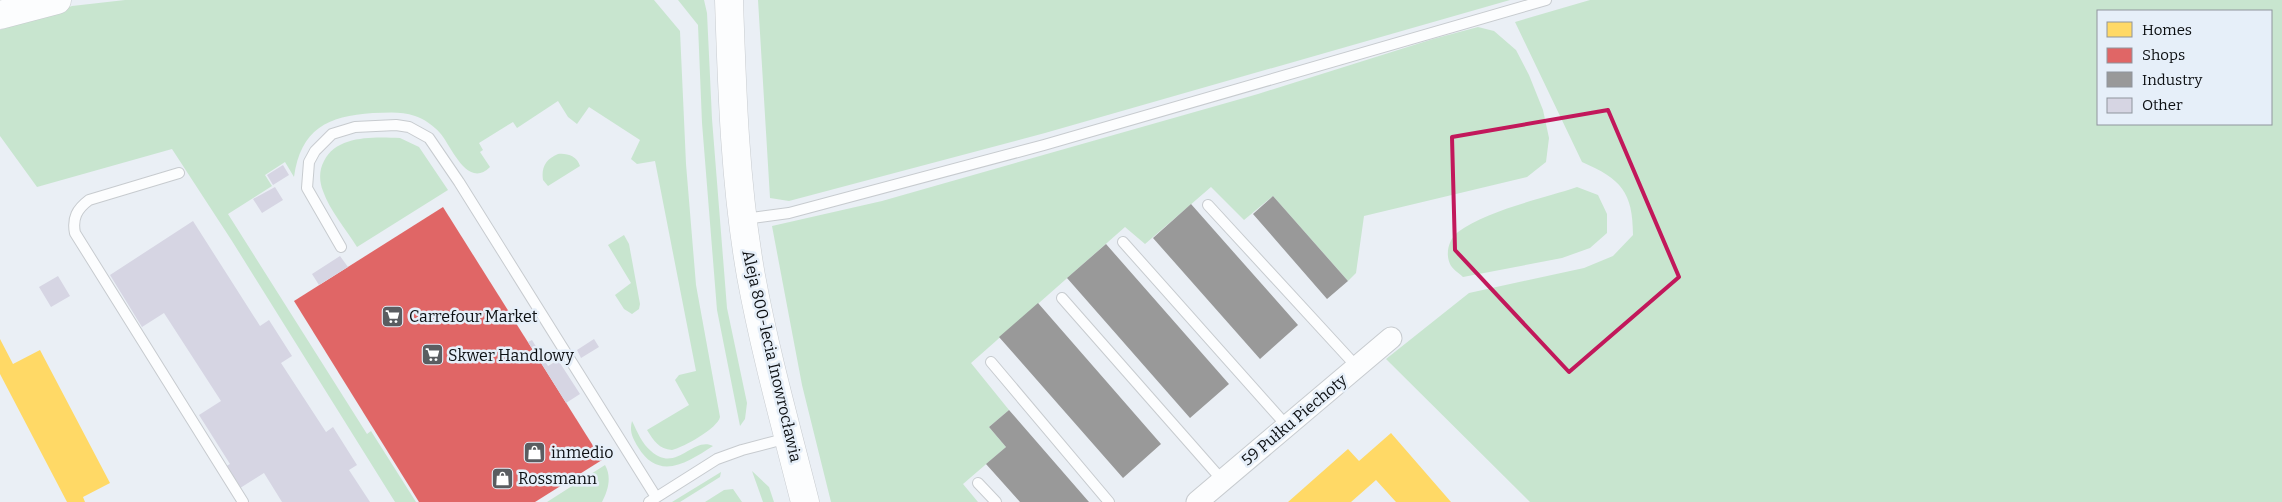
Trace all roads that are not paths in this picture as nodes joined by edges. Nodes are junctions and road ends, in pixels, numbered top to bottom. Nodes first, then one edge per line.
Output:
1 (57, 0) edge
2 (729, 0) edge
3 (1546, 0) edge
4 (0, 15) edge
5 (179, 173) dead end
6 (1208, 205) dead end
7 (743, 220) junction
8 (1123, 242) dead end
9 (341, 246) dead end
10 (1062, 298) dead end
11 (1391, 338) dead end
12 (991, 362) dead end
13 (1357, 367) junction
14 (1287, 426) junction
15 (789, 438) junction
16 (1223, 480) junction
17 (978, 483) dead end
18 (652, 500) edge
19 (243, 502) edge
20 (805, 502) edge
21 (996, 502) edge
22 (1109, 502) edge
23 (1197, 502) edge

1 - 4 street
2 - 7 street, Aleja 800-lecia Inowrocławia
3 - 7 lane
5 - 19 lane
6 - 13 lane
7 - 15 street, Aleja 800-lecia Inowrocławia
8 - 14 lane
9 - 18 lane
10 - 16 lane
11 - 13 street, 59 Pułku Piechoty
12 - 22 lane
13 - 14 street, 59 Pułku Piechoty
14 - 16 street, 59 Pułku Piechoty
15 - 18 lane
15 - 20 street, Aleja 800-lecia Inowrocławia
16 - 23 street, 59 Pułku Piechoty
17 - 21 lane

